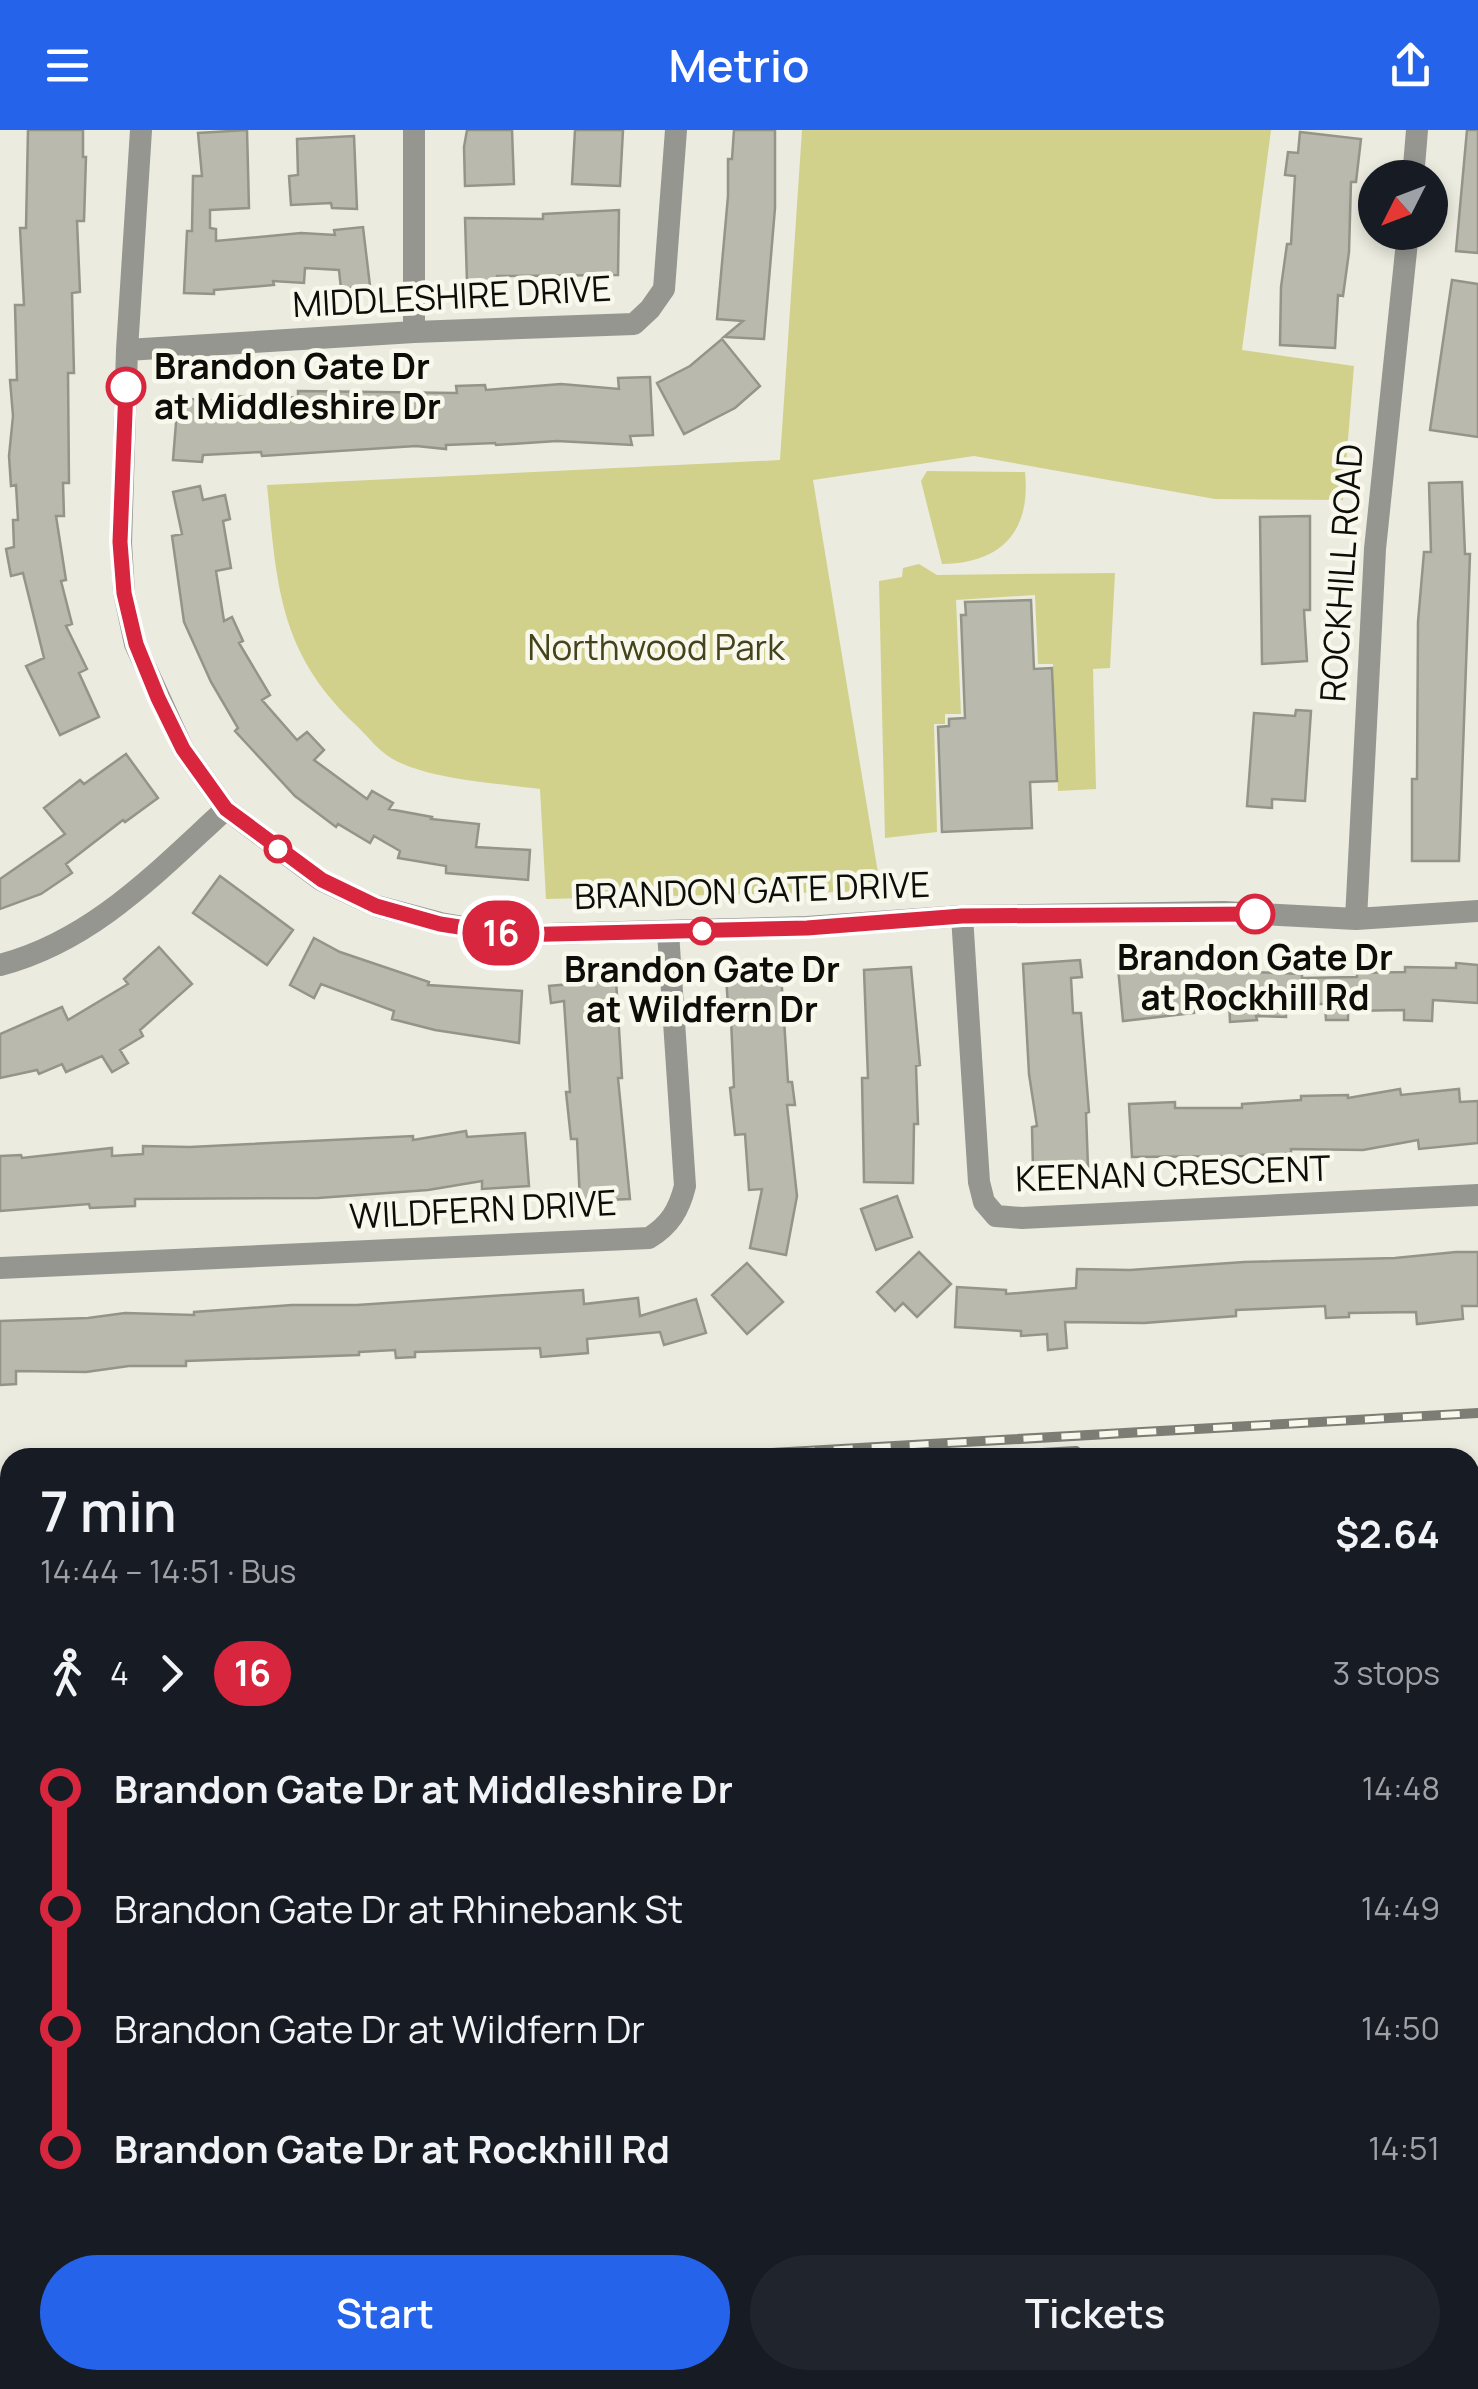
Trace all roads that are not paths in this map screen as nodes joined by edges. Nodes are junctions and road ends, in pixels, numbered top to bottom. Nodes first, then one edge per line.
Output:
1 (141, 130) edge
2 (414, 130) edge
3 (676, 130) edge
4 (1418, 130) edge
5 (1415, 160) edge
6 (1406, 250) edge
7 (414, 332) junction
8 (128, 350) junction
9 (226, 809) junction
10 (1478, 911) edge
11 (962, 916) junction
12 (1356, 919) junction
13 (668, 932) junction
14 (0, 965) edge
15 (1478, 1195) edge
16 (0, 1268) edge

1 - 8 street, BRANDON GATE DRIVE
2 - 7 street
3 - 7 street, MIDDLESHIRE DRIVE
4 - 5 street
6 - 12 street, ROCKHILL ROAD
7 - 8 street, MIDDLESHIRE DRIVE
8 - 9 street, BRANDON GATE DRIVE
9 - 13 street, BRANDON GATE DRIVE
9 - 14 street
10 - 12 street, BRANDON GATE DRIVE
11 - 12 street, BRANDON GATE DRIVE
11 - 13 street, BRANDON GATE DRIVE
11 - 15 street, KEENAN CRESCENT
13 - 16 street, WILDFERN DRIVE

